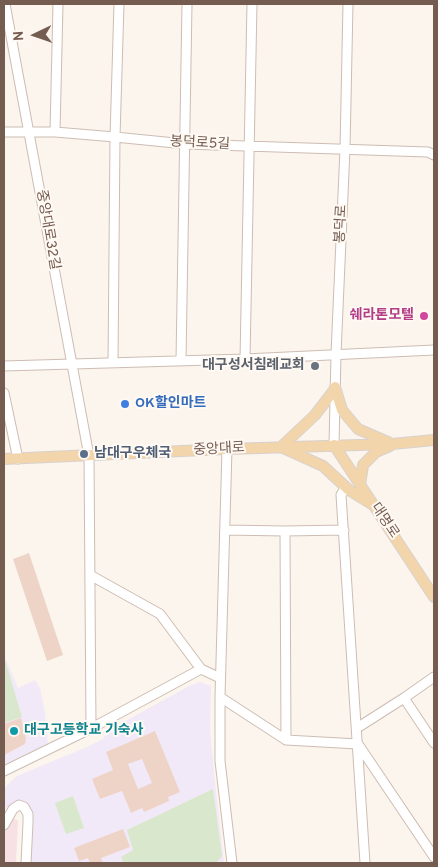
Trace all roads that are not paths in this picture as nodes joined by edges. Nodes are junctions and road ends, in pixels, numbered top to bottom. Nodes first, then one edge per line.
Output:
1 (5, 4) edge
2 (58, 4) edge
3 (119, 4) edge
4 (187, 4) edge
5 (252, 4) edge
6 (348, 4) edge
7 (4, 132) edge
8 (29, 132) junction
9 (55, 132) junction
10 (115, 137) junction
11 (185, 144) junction
12 (249, 146) junction
13 (345, 149) junction
14 (434, 155) edge
15 (434, 350) edge
16 (336, 354) junction
17 (245, 358) junction
18 (181, 360) junction
19 (72, 363) junction
20 (113, 363) junction
21 (4, 366) edge
22 (335, 388) junction
23 (4, 393) edge
24 (434, 440) edge
25 (393, 444) junction
26 (334, 445) junction
27 (281, 447) junction
28 (227, 450) junction
29 (89, 456) junction
30 (18, 459) junction
31 (4, 460) edge
32 (360, 485) junction
33 (346, 487) junction
34 (373, 505) junction
35 (225, 530) junction
36 (344, 530) junction
37 (284, 531) junction
38 (90, 575) junction
39 (434, 597) edge
40 (201, 669) junction
41 (434, 677) edge
42 (220, 678) junction
43 (220, 697) junction
44 (404, 698) junction
45 (357, 728) junction
46 (90, 729) junction
47 (286, 740) junction
48 (434, 743) edge
49 (358, 744) junction
50 (4, 771) edge
51 (4, 825) edge
52 (434, 857) edge
53 (26, 863) edge
54 (232, 863) edge
55 (365, 863) edge

1 - 8 street, 중앙대로32길
2 - 9 street
3 - 10 street
4 - 11 street
5 - 12 street
6 - 13 street, 봉덕로
7 - 8 street, 봉덕로5길
8 - 9 street, 봉덕로5길
8 - 19 street, 중앙대로32길
9 - 10 street, 봉덕로5길
10 - 11 street, 봉덕로5길
10 - 20 street
11 - 12 street, 봉덕로5길
11 - 18 street
12 - 13 street, 봉덕로5길
12 - 17 street
13 - 14 street, 봉덕로5길
13 - 16 street, 봉덕로
15 - 16 street
16 - 17 street
16 - 22 street, 봉덕로
17 - 18 street
18 - 20 street
19 - 20 street
19 - 21 street
19 - 29 street, 중앙대로32길
22 - 25 main road
22 - 26 street, 봉덕로
22 - 27 main road
23 - 30 street
24 - 25 main road, 중앙대로
25 - 26 main road, 중앙대로
25 - 32 main road
26 - 27 main road, 중앙대로
26 - 32 main road, 대명로
27 - 28 main road, 중앙대로
27 - 33 main road
28 - 29 main road, 중앙대로
28 - 35 street
29 - 30 main road, 중앙대로
29 - 38 street, 중앙대로32길
30 - 31 main road, 중앙대로
32 - 34 main road, 대명로
33 - 34 main road
33 - 36 street
34 - 39 main road, 대명로
35 - 37 street
35 - 42 street
36 - 37 street
36 - 45 street
37 - 47 street
38 - 40 street
38 - 46 street, 중앙대로32길
40 - 42 street
40 - 46 street
41 - 44 street
42 - 43 street
43 - 47 street
43 - 54 street
44 - 45 street
44 - 48 street
45 - 49 street
46 - 50 street
47 - 49 street
49 - 52 street
49 - 55 street
51 - 53 street

